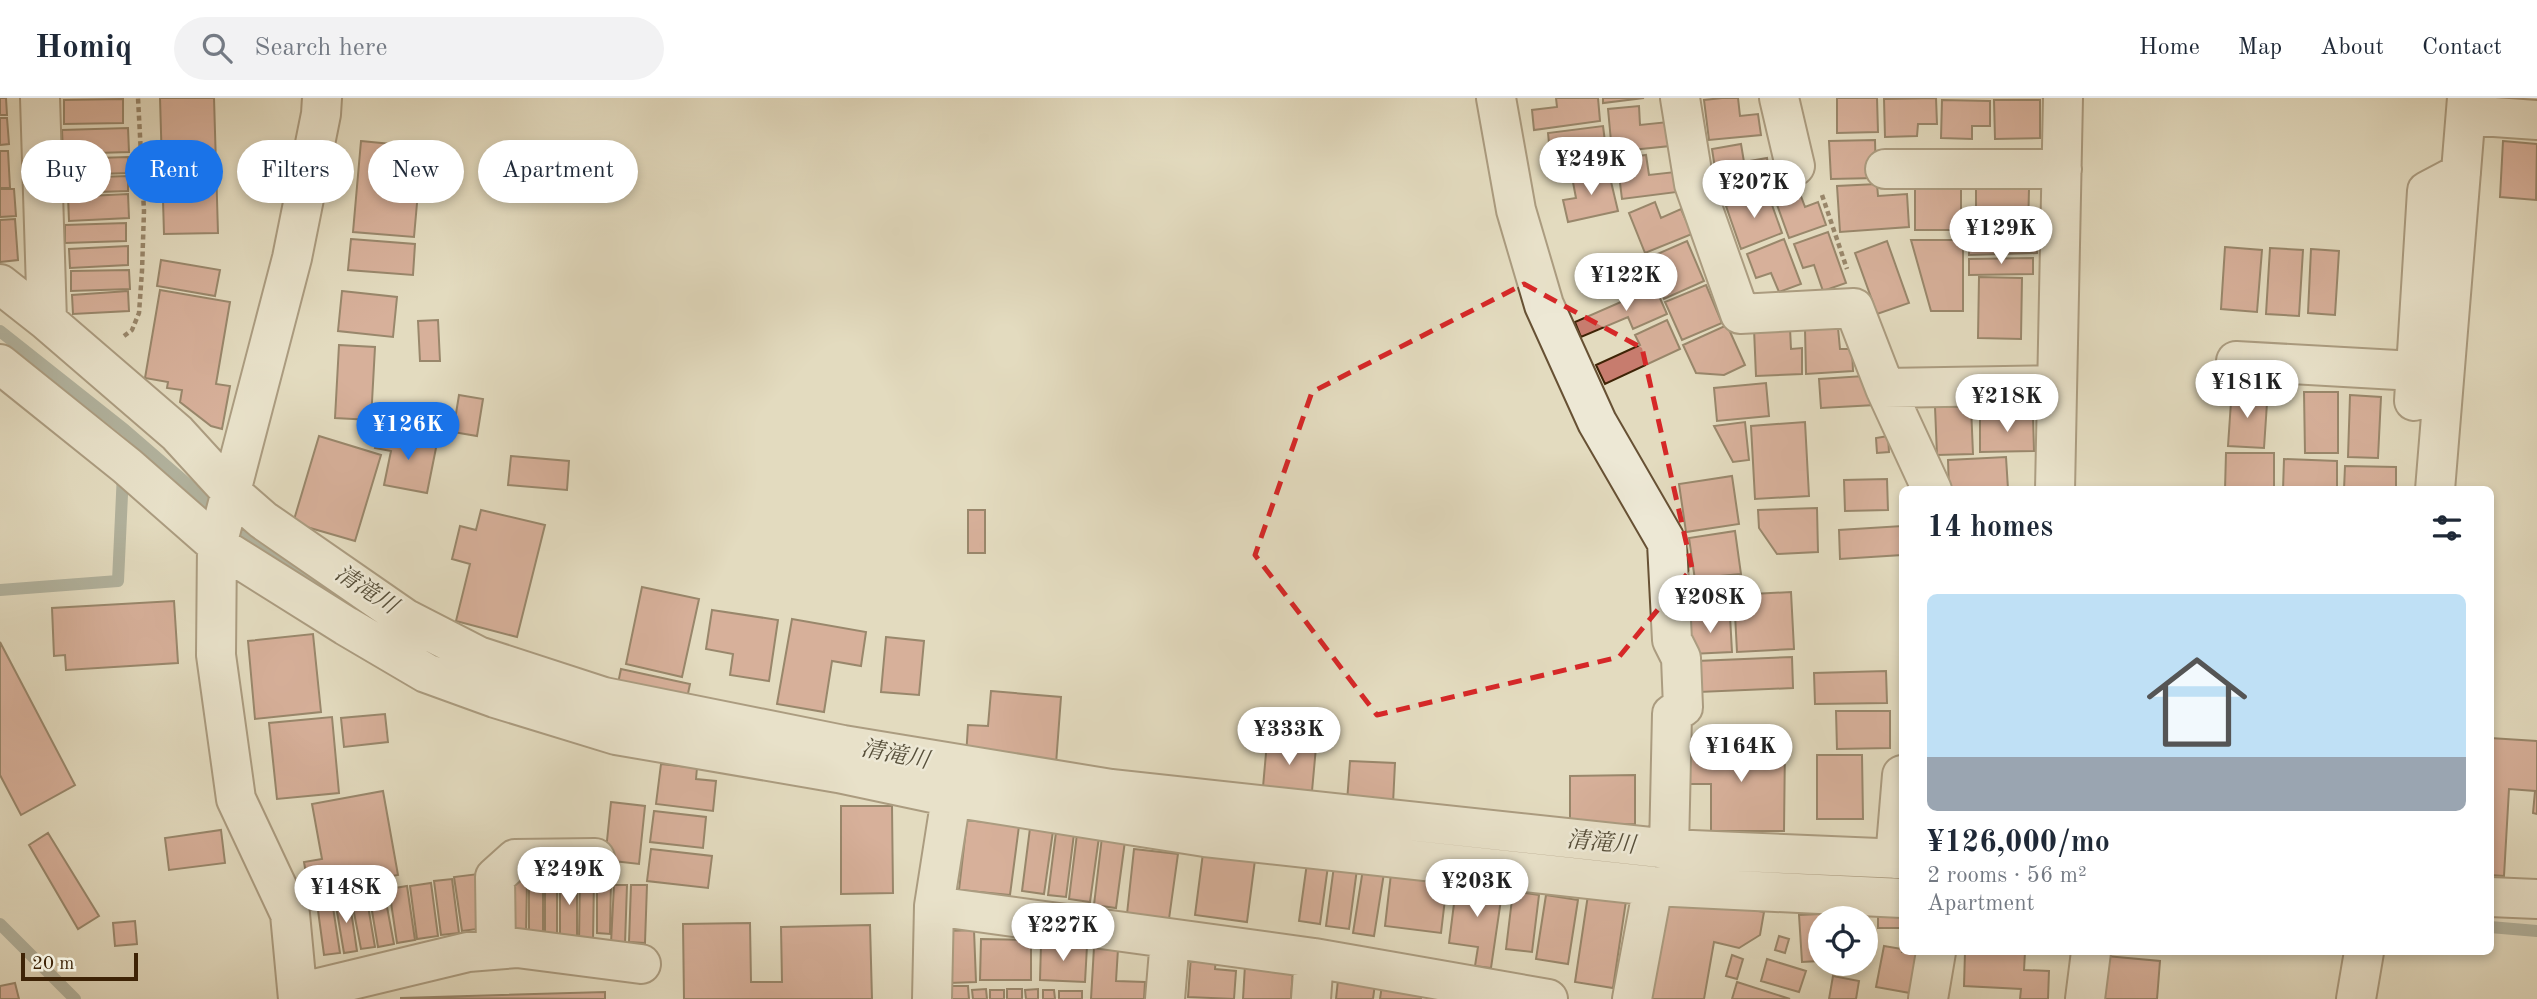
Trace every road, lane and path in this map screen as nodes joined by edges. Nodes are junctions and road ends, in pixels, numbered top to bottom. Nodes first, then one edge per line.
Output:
1 (40, 98) edge
2 (138, 98) edge
3 (321, 98) edge
4 (1496, 98) edge
5 (1679, 98) edge
6 (1779, 98) edge
7 (2063, 98) edge
8 (2467, 106) edge
9 (2537, 120) edge
10 (1796, 166) joint
11 (1885, 169) dead end
12 (2062, 169) junction
13 (2461, 173) junction
14 (0, 284) edge
15 (1854, 308) junction
16 (47, 321) junction
17 (86, 355) junction
18 (2236, 361) dead end
19 (0, 364) edge
20 (2057, 384) junction
21 (1885, 388) junction
22 (1930, 486) edge
23 (2054, 486) edge
24 (2435, 486) edge
25 (224, 517) junction
26 (840, 759) junction
27 (954, 780) junction
28 (1669, 849) junction
29 (595, 858) dead end
30 (1899, 859) edge
31 (1653, 886) junction
32 (2494, 897) edge
33 (1899, 898) edge
34 (2537, 899) edge
35 (934, 906) junction
36 (1170, 939) junction
37 (496, 949) junction
38 (1935, 955) edge
39 (2091, 955) edge
40 (2363, 955) edge
41 (1314, 958) junction
42 (641, 964) dead end
43 (298, 996) edge
44 (932, 999) edge
45 (1165, 999) edge
46 (1311, 999) edge
47 (1549, 999) edge
48 (1632, 999) edge
49 (1928, 999) edge
50 (2085, 999) edge
51 (2356, 999) edge

1 - 16 street
2 - 17 path
3 - 25 street
4 - 28 street
5 - 15 street
6 - 10 street
7 - 12 street
8 - 9 street
8 - 13 street
10 - 15 path
11 - 12 street
12 - 20 street
13 - 18 street
13 - 24 street
14 - 16 street
15 - 21 street
16 - 17 street
17 - 25 street
19 - 25 street
20 - 21 street
20 - 23 street
21 - 22 street
25 - 26 street
25 - 26 street
25 - 43 street
26 - 27 street
27 - 28 street
27 - 31 street
27 - 35 street
28 - 30 street
29 - 37 street
31 - 33 street
31 - 48 street
32 - 34 street
35 - 36 street
35 - 44 street
36 - 41 street
36 - 45 street
37 - 42 street
37 - 43 street
38 - 49 street
39 - 50 street
40 - 51 street
41 - 46 street
41 - 47 street

